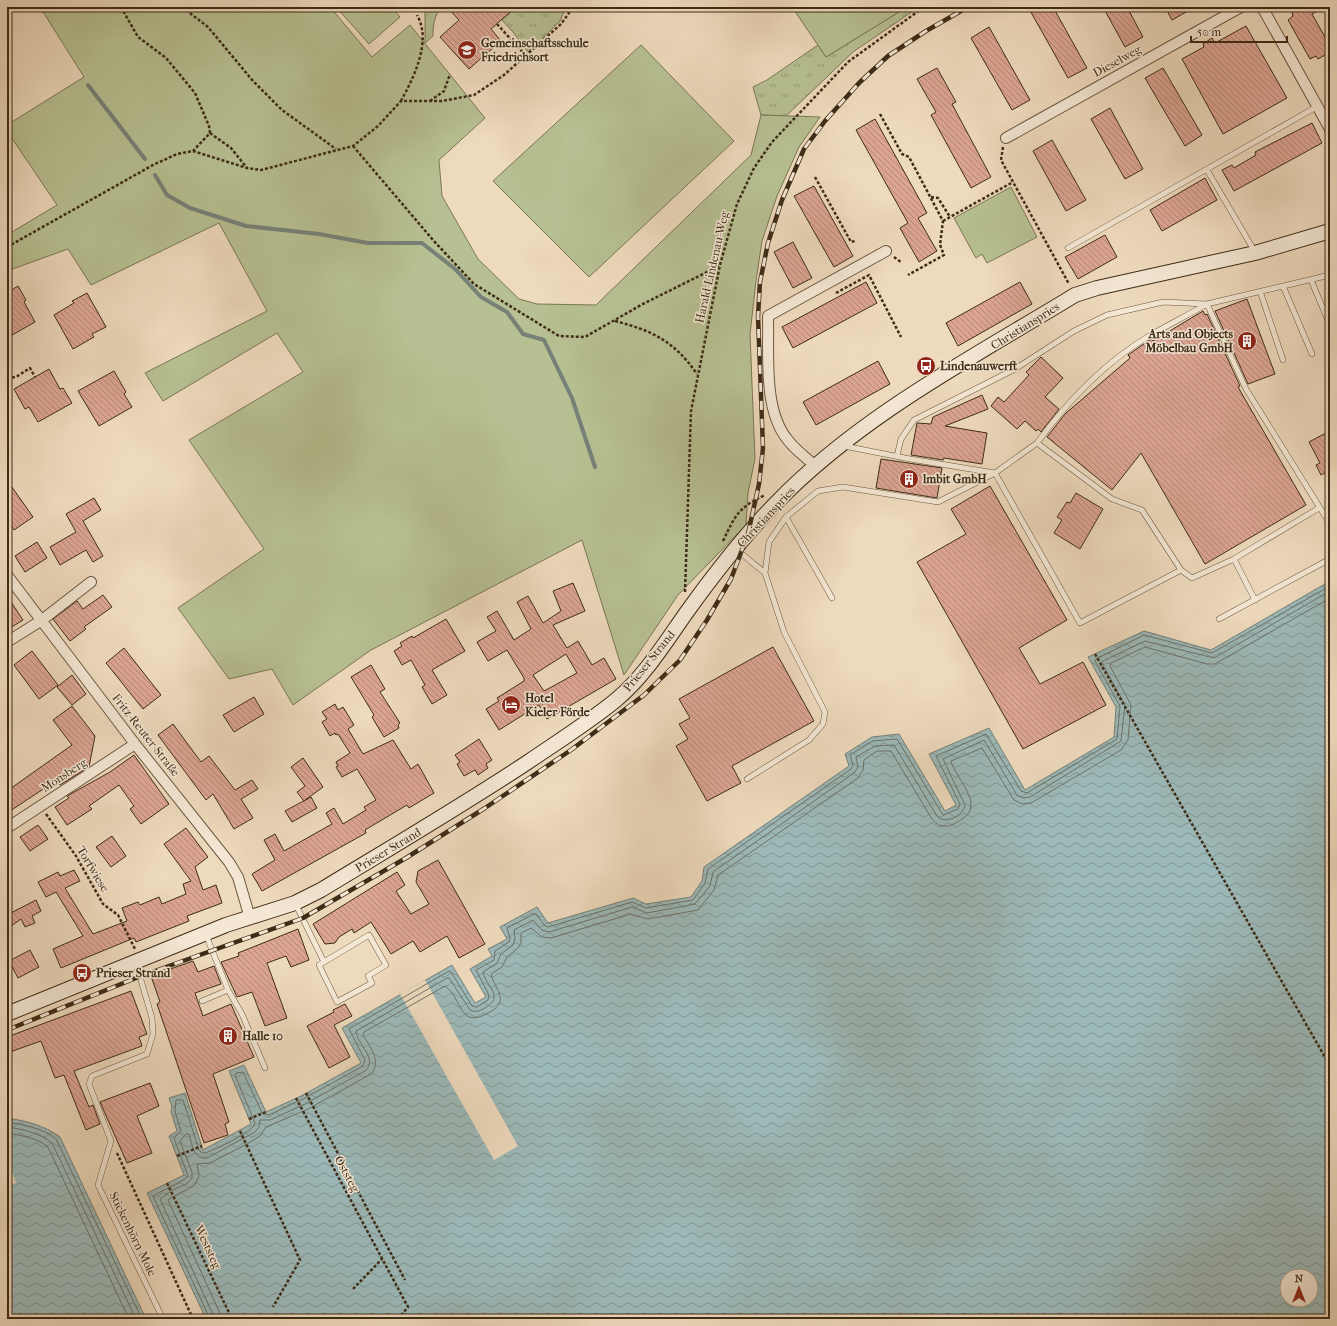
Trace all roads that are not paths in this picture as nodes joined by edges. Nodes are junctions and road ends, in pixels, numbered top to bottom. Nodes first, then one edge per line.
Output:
1 (1241, 7) edge
2 (1262, 7) edge
3 (1318, 106) junction
4 (1330, 129) edge
5 (1006, 138) road end
6 (1207, 170) junction
7 (1330, 232) edge
8 (1068, 248) dead end
9 (886, 251) dead end
10 (1255, 253) junction
11 (1330, 275) edge
12 (1311, 280) junction
13 (1283, 286) junction
14 (1260, 291) junction
15 (1207, 304) junction
16 (1330, 325) edge
17 (1312, 354) dead end
18 (1283, 360) dead end
19 (1037, 443) junction
20 (841, 445) junction
21 (897, 456) junction
22 (816, 467) junction
23 (995, 473) junction
24 (1319, 508) junction
25 (786, 517) junction
26 (1330, 524) edge
27 (736, 549) junction
28 (1234, 559) junction
29 (1330, 559) edge
30 (1181, 570) junction
31 (765, 573) junction
32 (7, 574) edge
33 (91, 582) dead end
34 (832, 598) dead end
35 (1255, 600) junction
36 (690, 607) joint
37 (1219, 618) dead end
38 (42, 620) junction
39 (7, 642) edge
40 (136, 744) junction
41 (747, 778) dead end
42 (7, 828) edge
43 (295, 903) junction
44 (250, 918) junction
45 (205, 934) junction
46 (138, 962) junction
47 (324, 962) junction
48 (228, 990) junction
49 (202, 1000) dead end
50 (7, 1014) edge
51 (265, 1068) dead end
52 (163, 1319) edge

1 - 5 street, Dieselweg
2 - 3 street
3 - 4 street
3 - 6 lane
6 - 8 lane
6 - 10 lane
7 - 10 street, Christianspries
9 - 22 street
10 - 20 street, Christianspries
11 - 12 lane
12 - 13 lane
12 - 16 lane
13 - 14 lane
13 - 17 lane
14 - 15 lane
14 - 18 lane
15 - 19 lane
15 - 21 lane
15 - 24 lane
19 - 23 lane
19 - 30 lane
20 - 21 lane
20 - 22 street, Christianspries
21 - 23 lane
22 - 27 street, Christianspries
23 - 25 lane
23 - 30 lane
24 - 26 lane
24 - 28 lane
25 - 31 lane
25 - 34 lane
27 - 31 lane
27 - 36 street, Christianspries
28 - 30 lane
28 - 35 lane
29 - 35 lane
31 - 41 lane
32 - 38 street, Fritz-Reuter-Straße
33 - 38 street
35 - 37 lane
36 - 43 street, Prieser Strand
38 - 39 street
38 - 40 street, Fritz-Reuter-Straße
40 - 42 street, Monsberg
40 - 44 street, Fritz-Reuter-Straße
43 - 44 street, Prieser Strand
43 - 47 lane
44 - 45 street, Prieser Strand
45 - 46 street, Prieser Strand
45 - 48 lane
46 - 50 street, Prieser Strand
46 - 52 lane, Stickenhörn-Mole
47 - 47 lane
48 - 49 lane
48 - 51 lane

